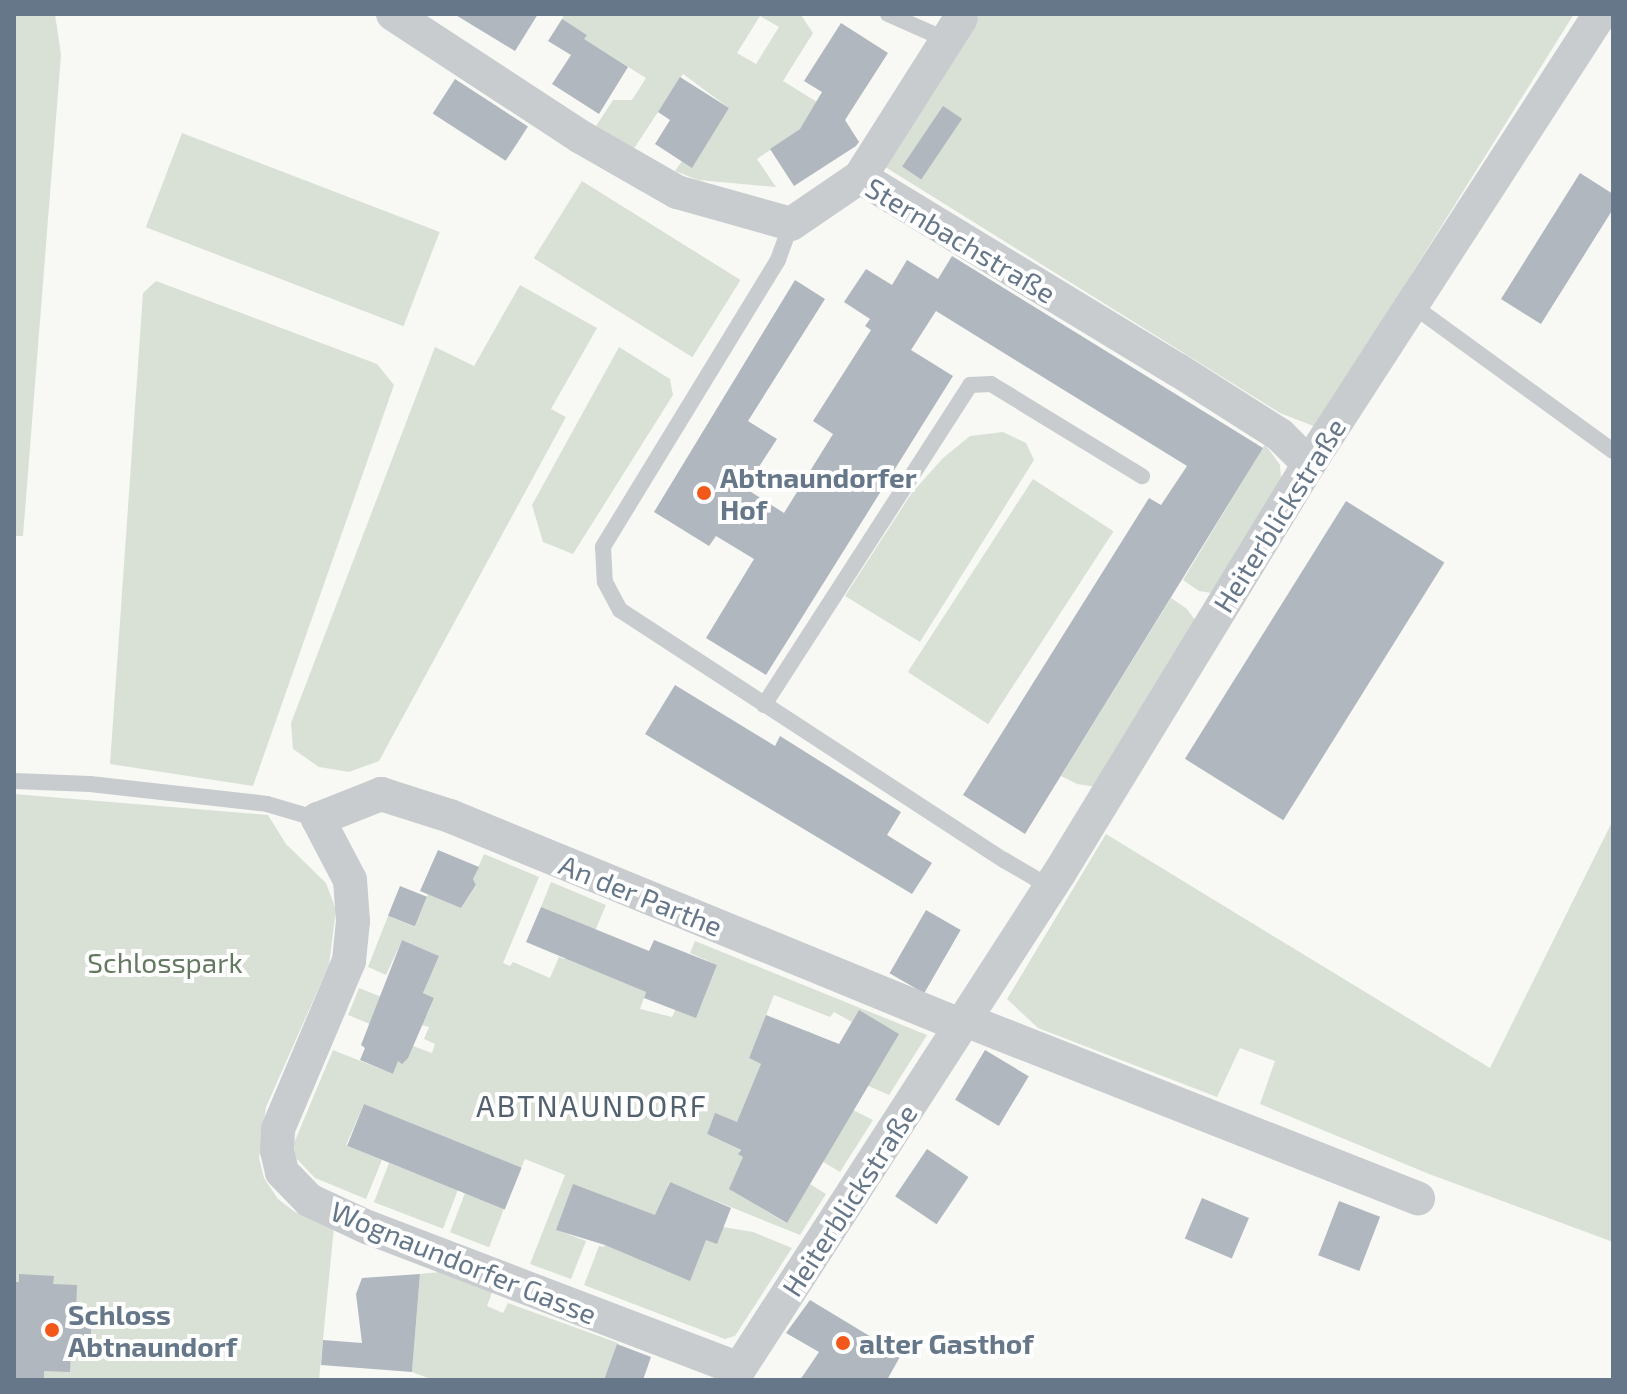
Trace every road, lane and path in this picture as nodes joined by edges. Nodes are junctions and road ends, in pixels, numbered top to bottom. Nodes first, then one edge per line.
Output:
1 (393, 14) edge
2 (888, 14) edge
3 (1600, 14) edge
4 (954, 29) joint
5 (860, 177) junction
6 (791, 224) junction
7 (1412, 305) junction
8 (1613, 451) edge
9 (1309, 464) junction
10 (1142, 476) dead end
11 (764, 705) junction
12 (14, 781) edge
13 (318, 819) junction
14 (1050, 887) junction
15 (964, 1023) junction
16 (1418, 1198) dead end
17 (735, 1374) edge

1 - 6 street
2 - 4 lane
3 - 7 street, Heiterblickstraße
4 - 5 street
5 - 6 street, Sternbachstraße
5 - 9 street, Sternbachstraße
6 - 11 lane
7 - 8 lane
7 - 9 street, Heiterblickstraße
9 - 14 street, Heiterblickstraße
10 - 11 lane
11 - 14 lane
12 - 13 lane
13 - 15 street, An der Parthe
13 - 17 street, Wognaundorfer Gasse
14 - 15 street, Heiterblickstraße
15 - 16 street
15 - 17 street, Heiterblickstraße

